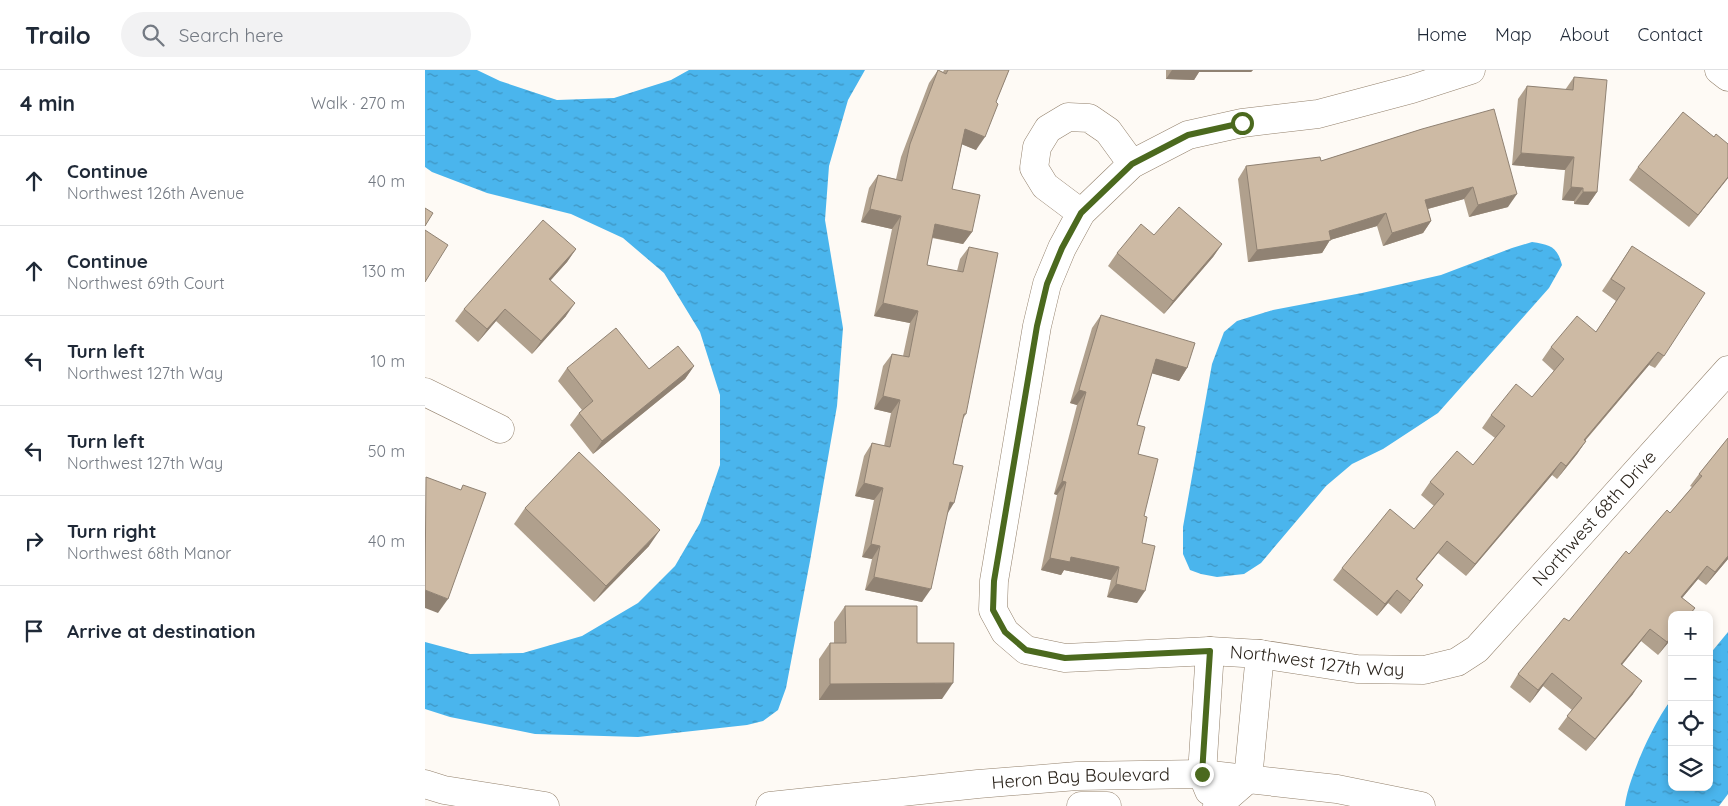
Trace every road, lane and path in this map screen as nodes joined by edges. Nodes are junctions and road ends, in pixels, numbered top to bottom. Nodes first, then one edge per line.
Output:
1 (1471, 70) edge
2 (1719, 70) edge
3 (1728, 77) edge
4 (1132, 164) junction
5 (1081, 213) junction
6 (1728, 370) edge
7 (425, 392) edge
8 (500, 429) dead end
9 (1210, 651) junction
10 (1260, 654) junction
11 (1457, 662) joint
12 (1202, 774) junction
13 (1248, 779) junction
14 (425, 784) edge
15 (545, 806) edge
16 (770, 806) edge
17 (1081, 806) edge
18 (1107, 806) edge
19 (1217, 806) edge
20 (1421, 806) edge

1 - 4 street
2 - 3 street
4 - 5 street
4 - 5 street
5 - 9 street, Northwest 127th Way
6 - 11 street, Northwest 68th Drive
7 - 8 street
9 - 10 street, Northwest 127th Way
9 - 12 street
10 - 11 street, Northwest 127th Way
10 - 13 street
12 - 13 street, Heron Bay Boulevard
12 - 16 street, Heron Bay Boulevard
12 - 19 street
13 - 19 street
13 - 20 street, Heron Bay Boulevard
14 - 15 street
17 - 18 street, Heron Bay Boulevard

